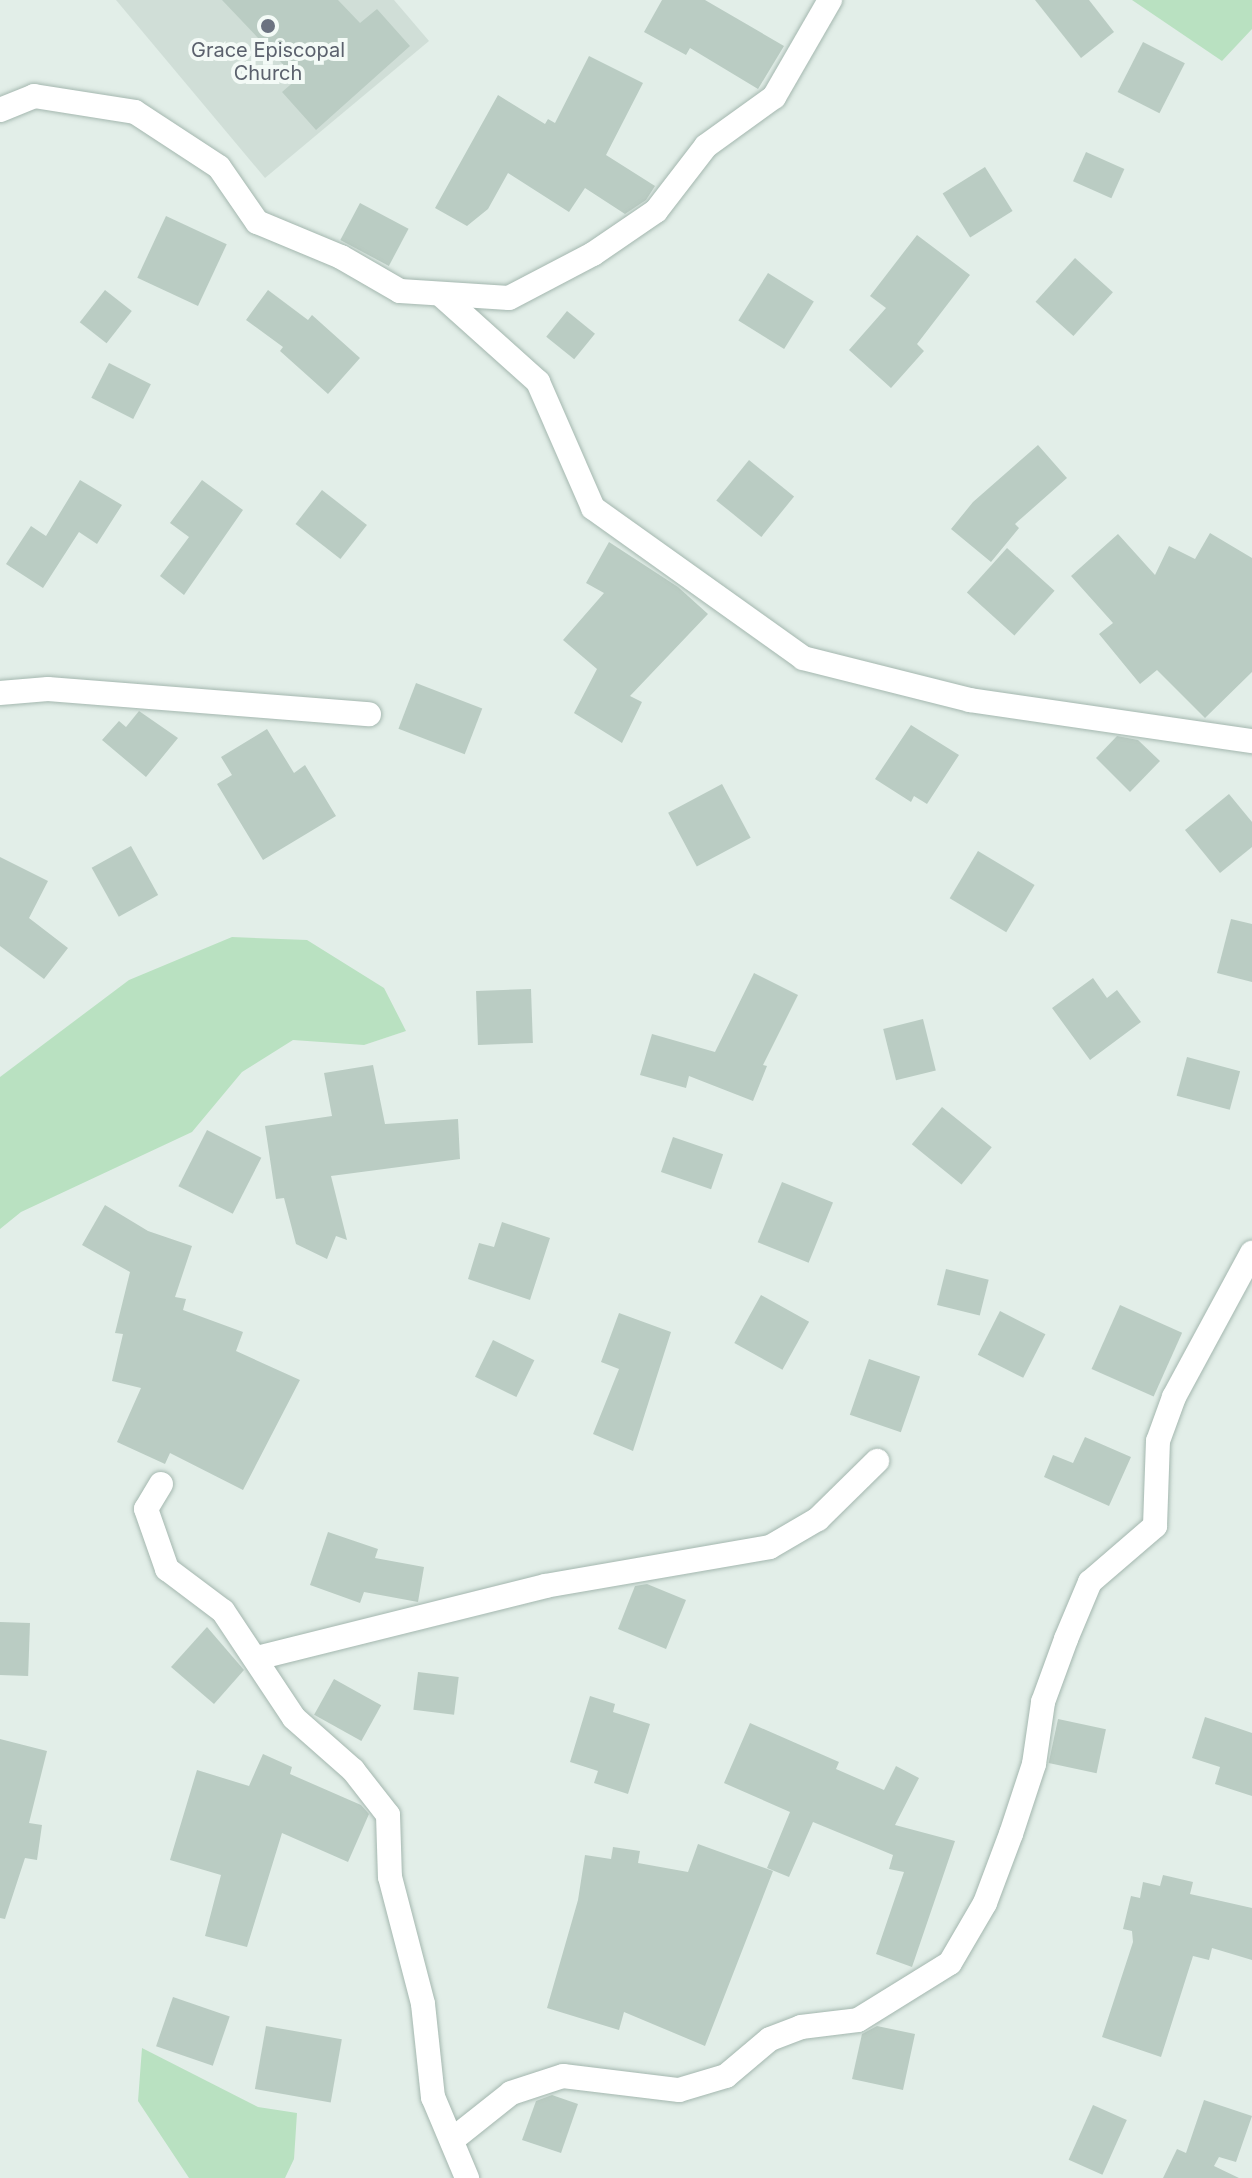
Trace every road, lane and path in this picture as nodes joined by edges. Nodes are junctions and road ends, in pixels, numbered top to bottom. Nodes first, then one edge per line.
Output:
1 (830, 0) edge
2 (0, 110) edge
3 (440, 294) junction
4 (0, 693) edge
5 (369, 714) dead end
6 (1252, 741) edge
7 (1252, 1253) edge
8 (877, 1461) dead end
9 (161, 1484) dead end
10 (257, 1658) junction
11 (452, 2140) junction
12 (467, 2178) edge

1 - 3 street
2 - 3 street
3 - 6 street
4 - 5 street
7 - 11 street
8 - 10 street
9 - 10 street
10 - 11 street
11 - 12 street

